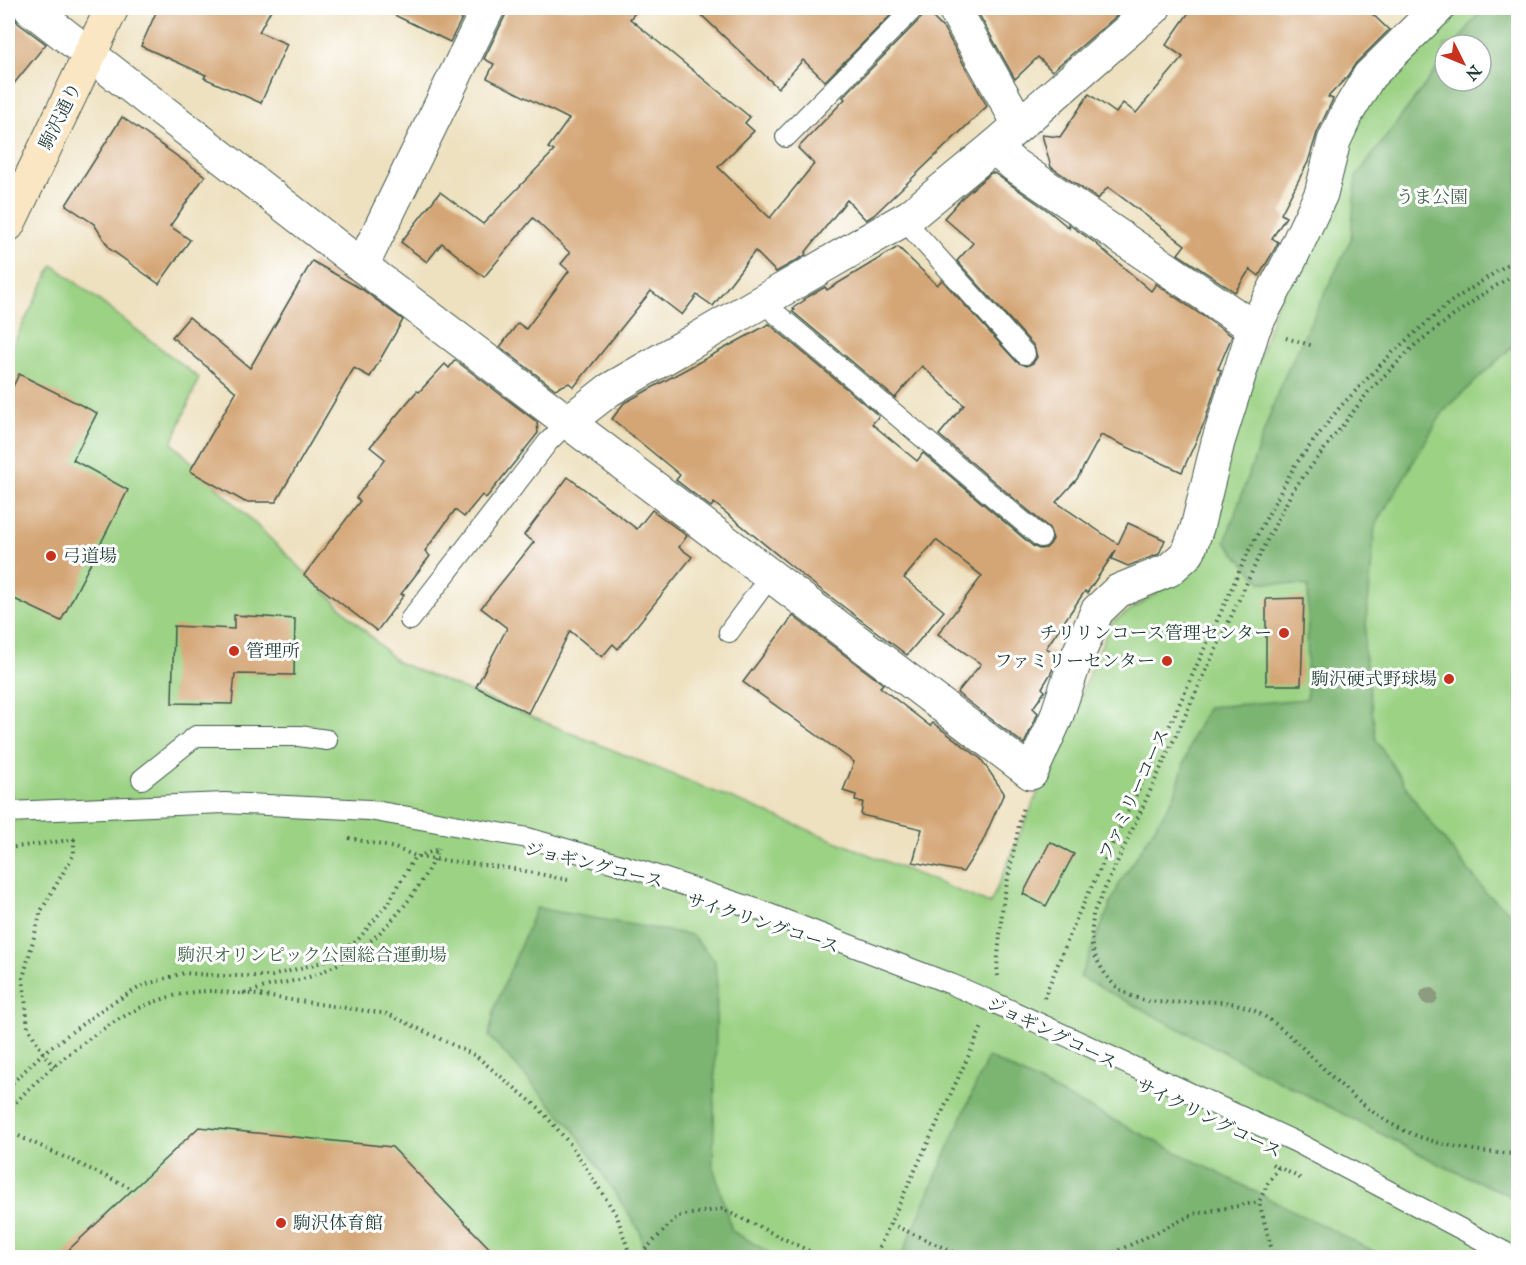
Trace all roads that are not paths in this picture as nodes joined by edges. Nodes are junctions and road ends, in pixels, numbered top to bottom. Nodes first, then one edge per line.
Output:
1 (30, 8) edge
2 (112, 8) edge
3 (488, 8) edge
4 (914, 8) edge
5 (954, 8) edge
6 (1154, 8) edge
7 (1438, 8) edge
8 (90, 53) junction
9 (1019, 124) junction
10 (786, 137) dead end
11 (994, 147) junction
12 (904, 220) junction
13 (8, 225) edge
14 (363, 266) junction
15 (761, 301) junction
16 (1254, 328) junction
17 (1025, 354) dead end
18 (568, 422) junction
19 (1041, 537) dead end
20 (771, 575) junction
21 (410, 620) dead end
22 (729, 632) dead end
23 (327, 740) dead end
24 (142, 779) dead end
25 (8, 812) edge
26 (1516, 1257) edge

1 - 8 street
2 - 8 main road, 駒沢通り
3 - 14 street
4 - 10 lane
5 - 9 street
6 - 9 street
7 - 16 street
8 - 13 main road, 駒沢通り
8 - 14 street
9 - 11 street
11 - 12 street
11 - 16 street
12 - 15 street
12 - 17 lane
14 - 18 street
15 - 18 street
15 - 19 lane
16 - 20 street
18 - 20 street
18 - 21 lane
20 - 22 lane
23 - 24 lane
25 - 26 lane

